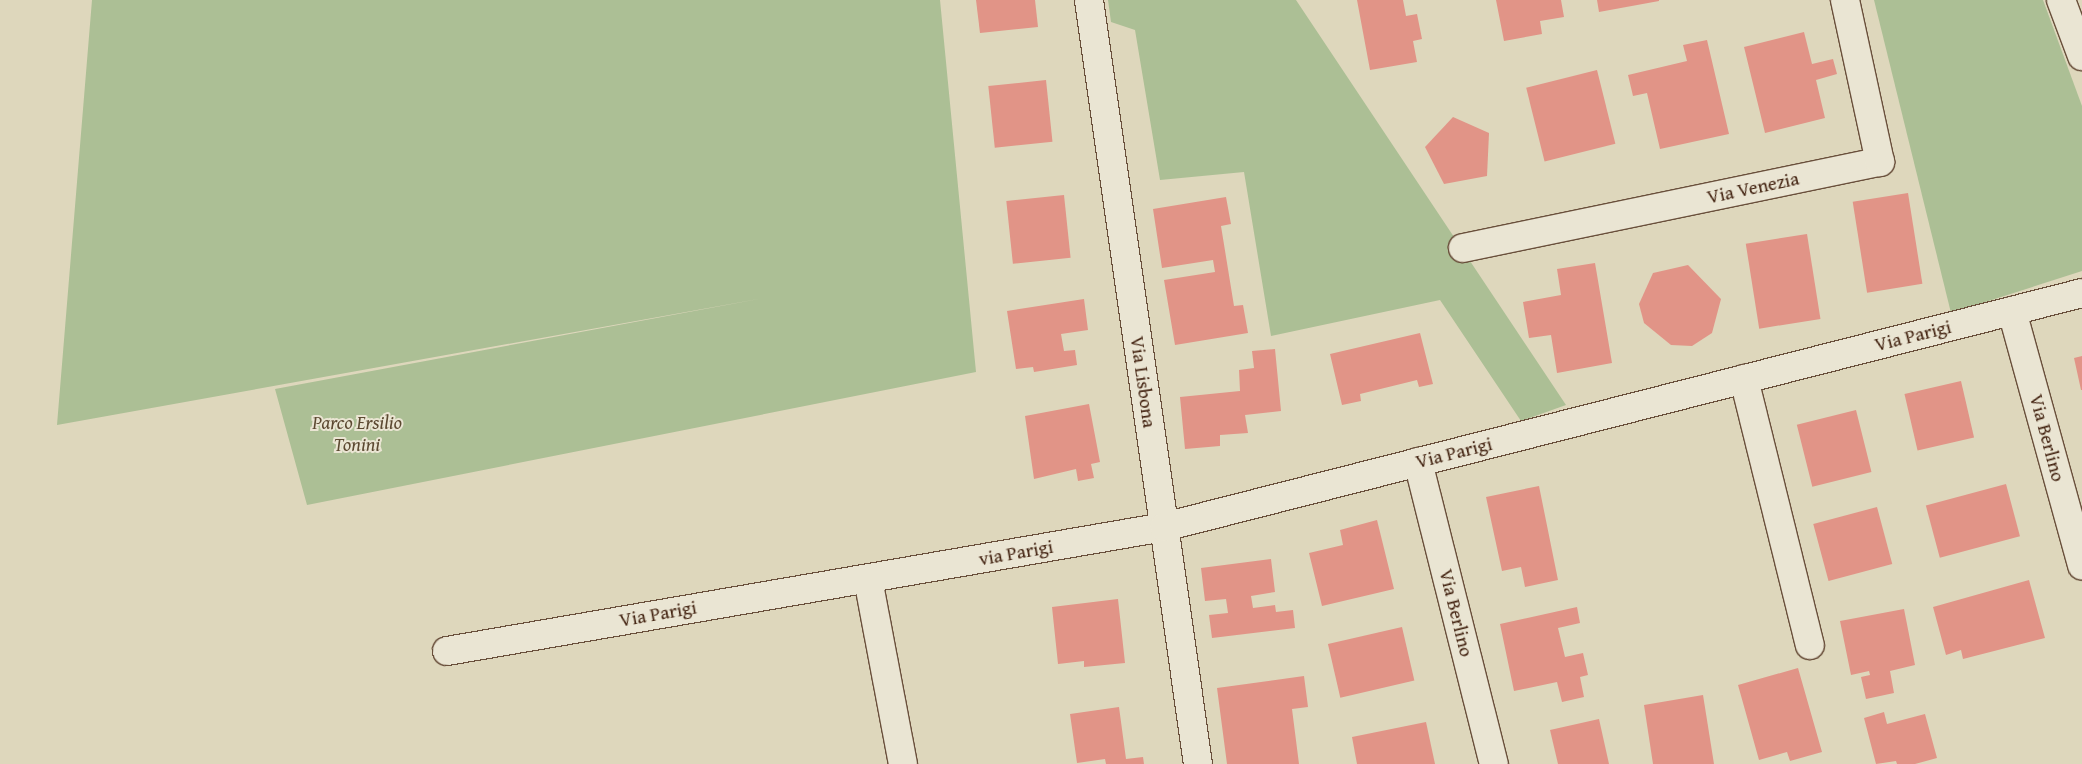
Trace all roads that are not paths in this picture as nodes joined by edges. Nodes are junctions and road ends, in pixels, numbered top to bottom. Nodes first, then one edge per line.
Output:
1 (1089, 0) edge
2 (1845, 0) edge
3 (2061, 0) edge
4 (2082, 56) edge
5 (1463, 248) dead end
6 (2082, 293) edge
7 (2012, 311) junction
8 (1744, 379) junction
9 (1418, 462) junction
10 (1164, 527) junction
11 (2082, 566) edge
12 (868, 579) junction
13 (1810, 645) dead end
14 (447, 651) dead end
15 (903, 764) edge
16 (1198, 764) edge
17 (1494, 764) edge

1 - 10 street, Via Lisbona
2 - 5 street, Via Venezia
3 - 4 street
6 - 7 street, Via Parigi
7 - 8 street, Via Parigi
7 - 11 street, Via Berlino
8 - 9 street, Via Parigi
8 - 13 street
9 - 10 street, Via Parigi
9 - 17 street, Via Berlino
10 - 12 street, via Parigi
10 - 16 street, Via Lisbona
12 - 14 street, Via Parigi
12 - 15 street

